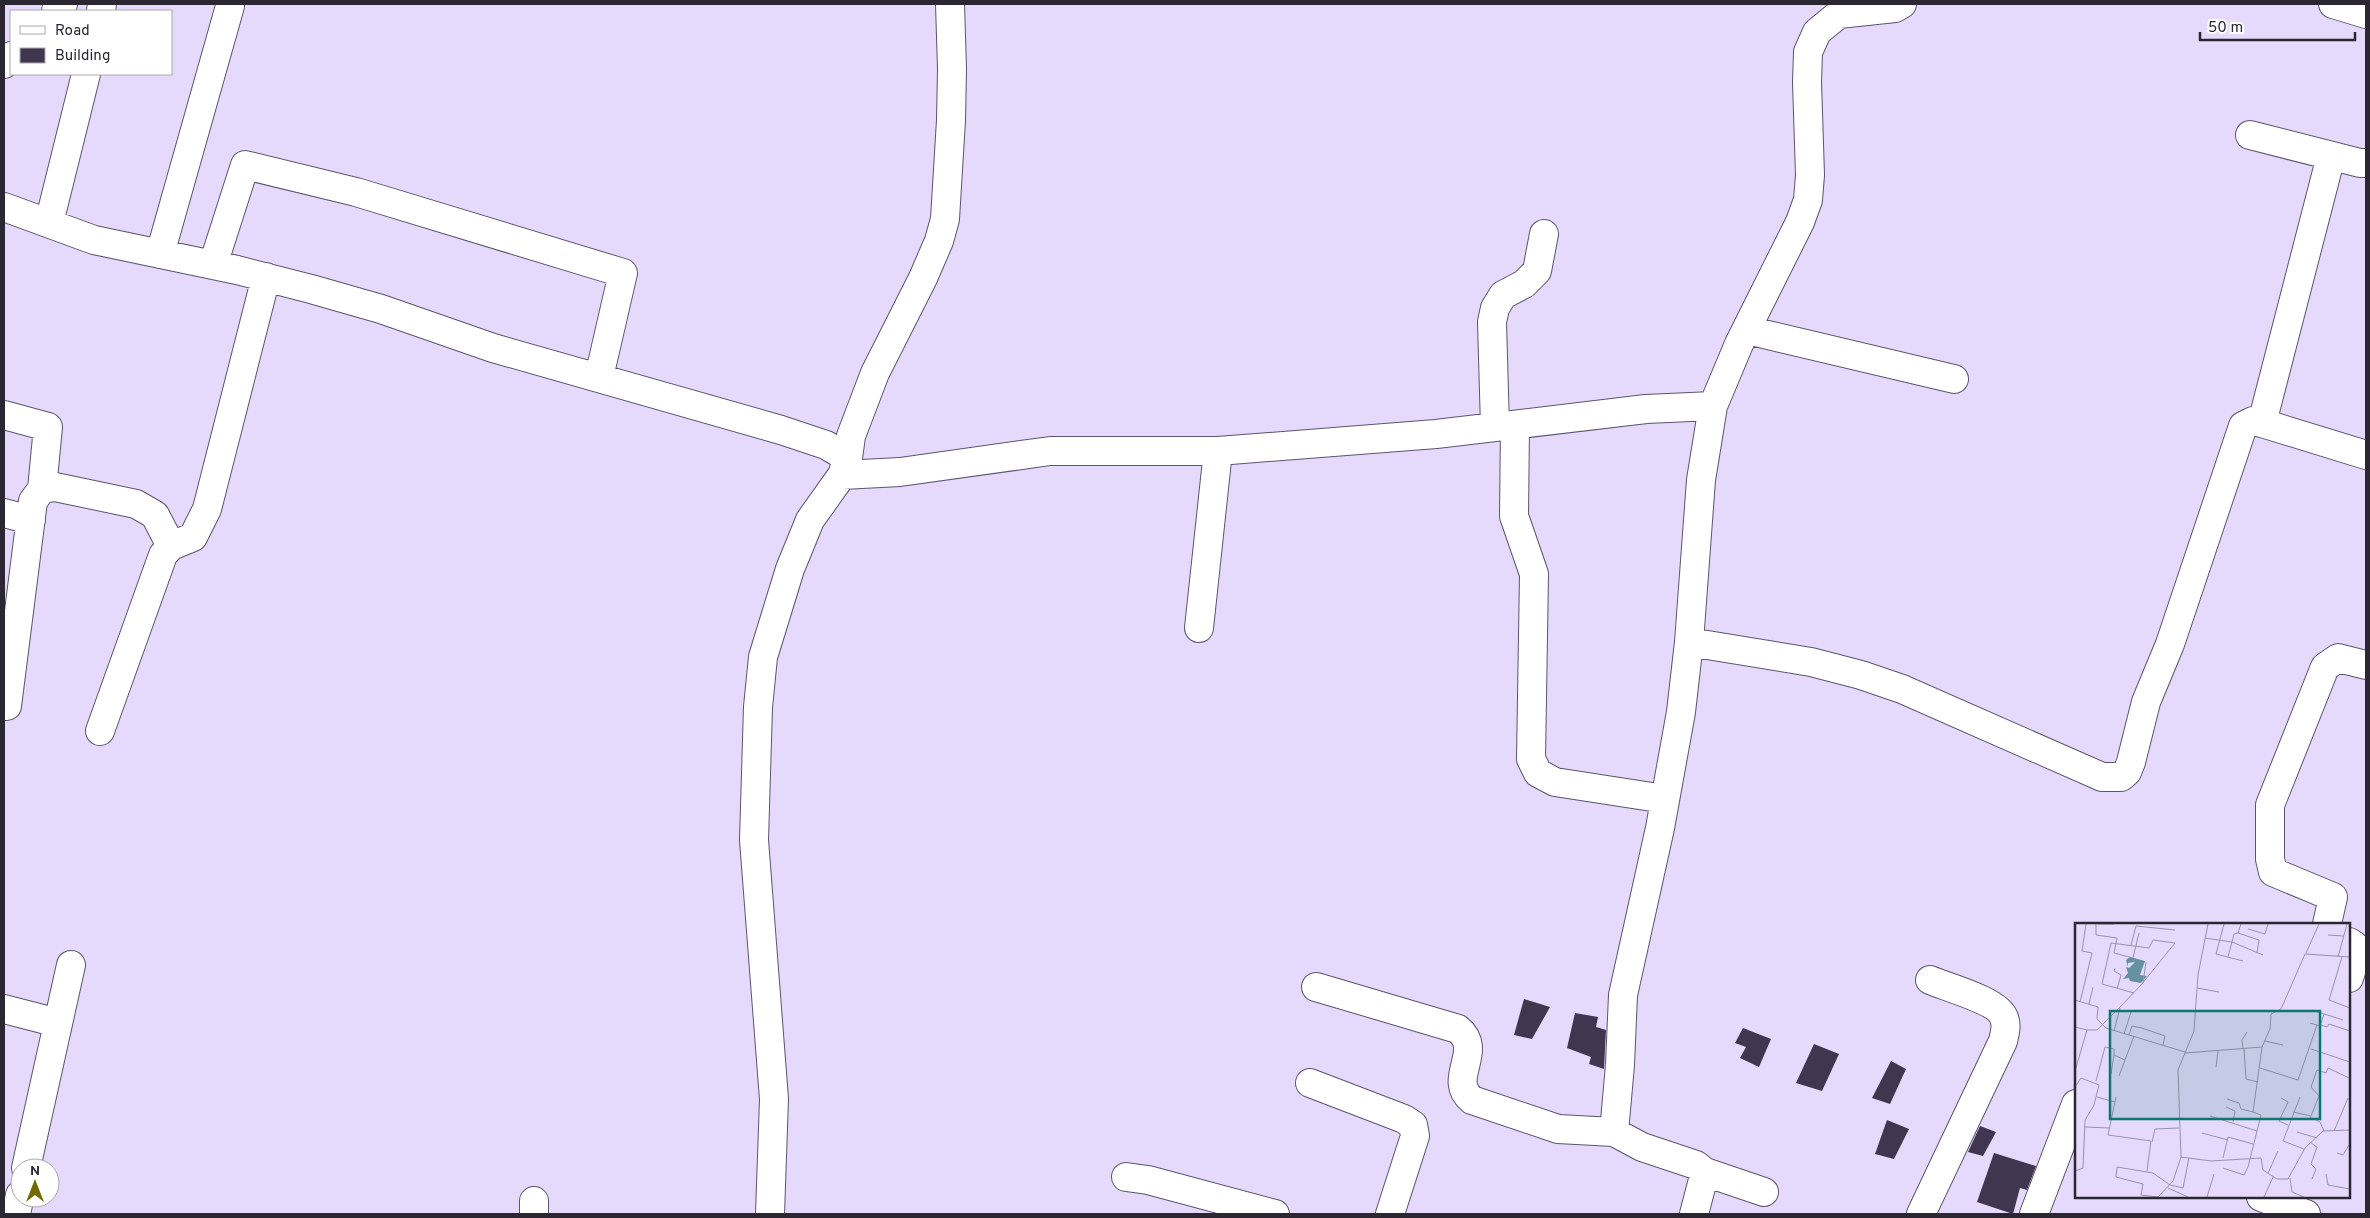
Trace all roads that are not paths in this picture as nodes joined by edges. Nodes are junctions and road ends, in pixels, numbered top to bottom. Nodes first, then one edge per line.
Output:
1 (950, 4) edge
2 (1902, 4) edge
3 (2333, 4) edge
4 (230, 6) dead end
5 (2366, 14) edge
6 (86, 75) edge
7 (2250, 135) dead end
8 (2331, 156) junction
9 (2366, 163) edge
10 (4, 207) edge
11 (49, 224) junction
12 (1544, 234) dead end
13 (160, 254) junction
14 (213, 265) junction
15 (266, 277) junction
16 (1747, 330) junction
17 (599, 377) junction
18 (1954, 379) dead end
19 (1713, 406) junction
20 (4, 415) edge
21 (2262, 423) junction
22 (1505, 426) junction
23 (1218, 450) junction
24 (2366, 455) edge
25 (845, 467) junction
26 (42, 489) junction
27 (4, 513) edge
28 (31, 520) junction
29 (172, 546) junction
30 (1199, 628) dead end
31 (1690, 642) junction
32 (2366, 665) edge
33 (7, 706) dead end
34 (100, 731) dead end
35 (1665, 799) junction
36 (2327, 923) edge
37 (2350, 943) edge
38 (71, 965) dead end
39 (2350, 975) edge
40 (1930, 980) dead end
41 (1316, 987) dead end
42 (4, 1009) edge
43 (58, 1023) junction
44 (1310, 1083) dead end
45 (2075, 1110) edge
46 (1614, 1132) junction
47 (2070, 1141) edge
48 (28, 1158) edge
49 (1705, 1172) junction
50 (1126, 1178) dead end
51 (1764, 1192) dead end
52 (2264, 1198) edge
53 (770, 1214) edge
54 (1275, 1214) edge
55 (1390, 1214) edge
56 (1694, 1214) edge
57 (1921, 1214) edge
58 (2034, 1214) edge
59 (2306, 1214) edge

1 - 25 street
2 - 16 street
3 - 5 street
4 - 13 street
6 - 11 street
7 - 8 street
8 - 9 street
8 - 21 street
10 - 11 street
11 - 13 street
12 - 22 street
13 - 14 street
14 - 15 street
14 - 17 street
15 - 17 street
15 - 29 street
16 - 18 street
16 - 19 street
17 - 25 street
19 - 22 street
19 - 31 street
20 - 26 street
21 - 24 street
21 - 31 street
22 - 23 street
22 - 35 street
23 - 25 street
23 - 30 street
25 - 53 street
26 - 28 street
26 - 29 street
27 - 28 street
28 - 33 street
29 - 34 street
31 - 35 street
32 - 36 street
35 - 46 street
37 - 39 street
38 - 43 street
40 - 57 street
41 - 46 street
42 - 43 street
43 - 48 street
44 - 55 street
45 - 47 street
46 - 49 street
47 - 58 street
49 - 51 street
49 - 56 street
50 - 54 street
52 - 59 street

